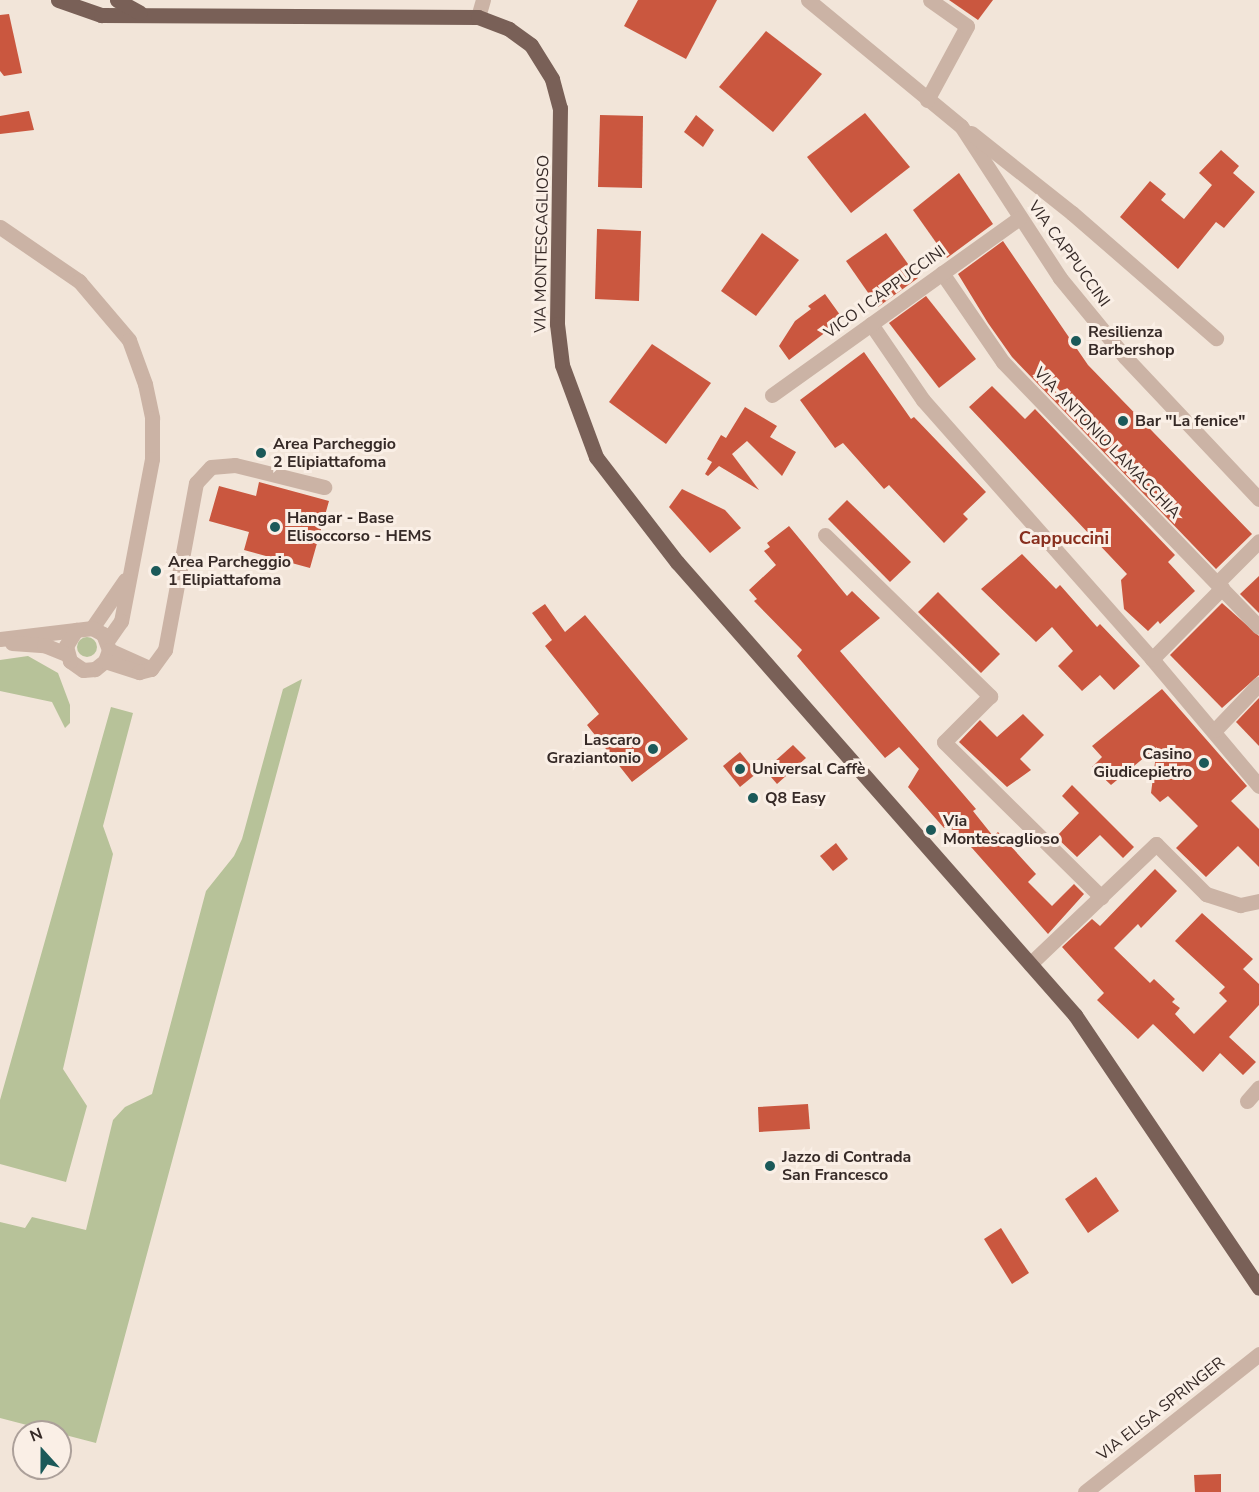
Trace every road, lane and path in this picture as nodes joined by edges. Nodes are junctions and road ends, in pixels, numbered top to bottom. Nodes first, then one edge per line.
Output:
1 (58, 0) edge
2 (117, 0) edge
3 (483, 0) edge
4 (808, 0) edge
5 (930, 0) edge
6 (146, 16) junction
7 (478, 17) junction
8 (927, 100) junction
9 (961, 126) junction
10 (1019, 218) junction
11 (0, 227) edge
12 (942, 273) junction
13 (871, 324) junction
14 (1216, 338) dead end
15 (772, 395) dead end
16 (324, 487) dead end
17 (1259, 499) edge
18 (825, 535) dead end
19 (1259, 541) edge
20 (130, 573) junction
21 (1219, 586) junction
22 (1259, 627) edge
23 (92, 628) junction
24 (76, 630) junction
25 (0, 640) edge
26 (107, 650) junction
27 (66, 654) junction
28 (1152, 659) junction
29 (1259, 684) edge
30 (1215, 730) junction
31 (1259, 786) edge
32 (1101, 897) junction
33 (1259, 902) edge
34 (1030, 964) junction
35 (1259, 1088) edge
36 (1247, 1101) dead end
37 (1259, 1288) edge
38 (1259, 1354) edge
39 (1085, 1492) edge

1 - 6 main road, VIA MONTESCAGLIOSO
2 - 6 main road, VIA MONTESCAGLIOSO
3 - 7 street
4 - 8 street, VIA CAPPUCCINI
5 - 8 street
6 - 7 main road, VIA MONTESCAGLIOSO
7 - 34 main road, VIA MONTESCAGLIOSO
8 - 9 street, VIA CAPPUCCINI
9 - 10 street, VIA CAPPUCCINI
9 - 14 street, VIA CAPPUCCINI
10 - 12 street, VICO I CAPPUCCINI
10 - 17 street, VIA CAPPUCCINI
11 - 20 street
12 - 13 street, VICO I CAPPUCCINI
12 - 21 street, VIA ANTONIO LAMACCHIA
13 - 15 street, VICO I CAPPUCCINI
13 - 28 street
16 - 26 street
18 - 32 street
19 - 21 street
20 - 23 street
20 - 26 street
21 - 22 street, VIA ANTONIO LAMACCHIA
21 - 28 street
23 - 24 street
23 - 26 street
24 - 25 street
24 - 27 street
25 - 27 street
26 - 27 street
28 - 30 street
29 - 30 street
30 - 31 street
32 - 33 street
32 - 34 street
34 - 37 main road, VIA MONTESCAGLIOSO
35 - 36 street
38 - 39 street, VIA ELISA SPRINGER

